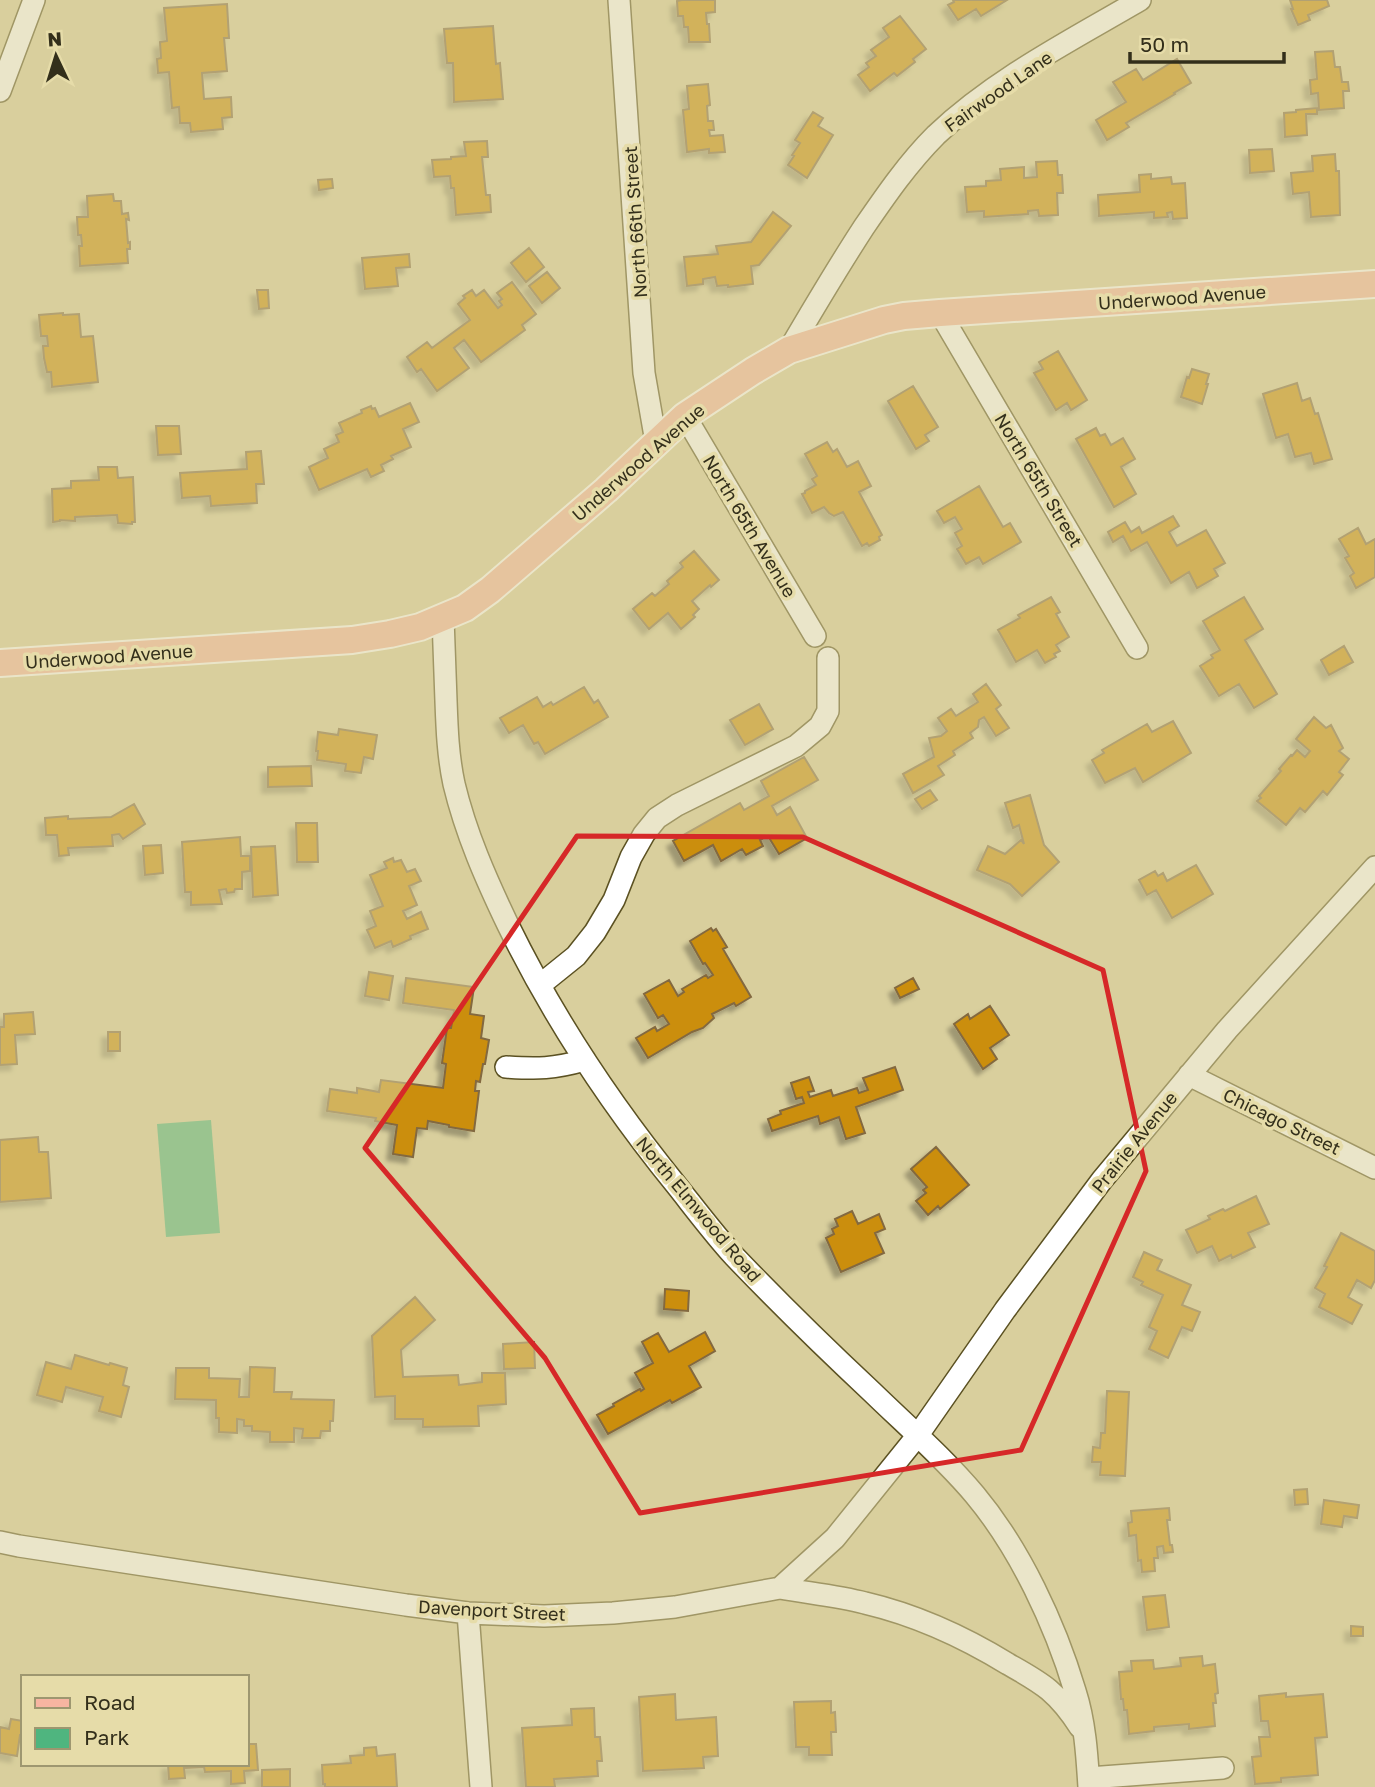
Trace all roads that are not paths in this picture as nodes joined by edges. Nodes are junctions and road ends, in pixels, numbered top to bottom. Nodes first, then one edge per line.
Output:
1 (33, 0) edge
2 (619, 0) edge
3 (1140, 0) edge
4 (5, 64) edge
5 (0, 92) edge
6 (1375, 284) edge
7 (940, 313) junction
8 (789, 350) junction
9 (685, 416) junction
10 (656, 442) junction
11 (443, 618) junction
12 (815, 636) dead end
13 (1137, 648) dead end
14 (828, 658) dead end
15 (0, 663) edge
16 (1375, 867) edge
17 (540, 985) junction
18 (585, 1060) junction
19 (506, 1067) dead end
20 (1189, 1075) junction
21 (1375, 1168) edge
22 (918, 1436) junction
23 (0, 1542) edge
24 (780, 1588) junction
25 (468, 1612) junction
26 (1084, 1731) junction
27 (1223, 1768) dead end
28 (1089, 1782) edge
29 (481, 1787) edge

1 - 4 street
2 - 10 street, North 66th Street
3 - 8 street, Fairwood Lane
4 - 5 street
6 - 7 main road, Underwood Avenue
7 - 8 main road, Underwood Avenue
7 - 13 street, North 65th Street
8 - 9 main road, Underwood Avenue
9 - 10 main road, Underwood Avenue
9 - 12 street, North 65th Avenue
10 - 11 main road, Underwood Avenue
11 - 15 main road, Underwood Avenue
11 - 17 street, North Elmwood Road
14 - 17 street
16 - 20 street, Prairie Avenue
17 - 18 street, North Elmwood Road
18 - 19 street
18 - 22 street, North Elmwood Road
20 - 21 street, Chicago Street
20 - 22 street, Prairie Avenue
22 - 24 street
22 - 26 street, North Elmwood Road
23 - 25 street, Davenport Street
24 - 25 street, Davenport Street
24 - 26 street
25 - 29 street
26 - 28 street, North Elmwood Road
27 - 28 street

